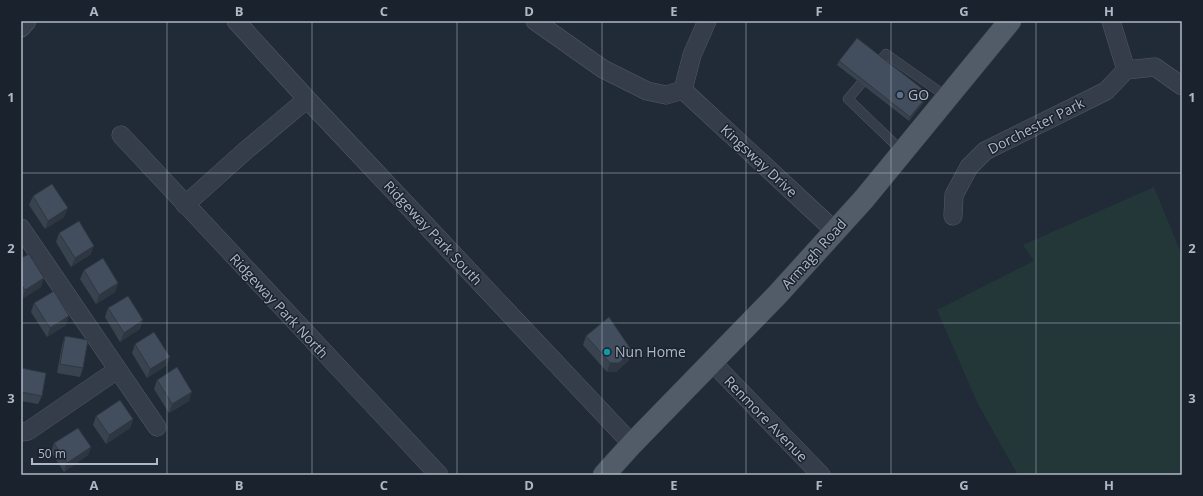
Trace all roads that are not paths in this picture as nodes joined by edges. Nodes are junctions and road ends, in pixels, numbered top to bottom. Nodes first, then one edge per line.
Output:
1 (28, 21) edge
2 (236, 21) edge
3 (534, 21) edge
4 (707, 21) edge
5 (1010, 21) edge
6 (1111, 21) edge
7 (21, 28) edge
8 (1126, 70) junction
9 (1182, 86) edge
10 (683, 90) junction
11 (947, 97) junction
12 (307, 99) junction
13 (121, 135) dead end
14 (903, 152) junction
15 (185, 205) junction
16 (953, 216) dead end
17 (21, 228) edge
18 (835, 231) junction
19 (712, 362) junction
20 (117, 370) junction
21 (157, 427) dead end
22 (21, 432) edge
23 (632, 444) junction
24 (439, 475) edge
25 (604, 475) edge
26 (820, 475) edge

1 - 7 street
2 - 12 street, Ridgeway Park South
3 - 10 street
4 - 10 street
5 - 11 main road, Armagh Road
6 - 8 street
8 - 9 street
8 - 16 street, Dorchester Park
10 - 18 street, Kingsway Drive
11 - 14 main road, Armagh Road
11 - 14 lane
12 - 15 street
12 - 23 street, Ridgeway Park South
13 - 15 street, Ridgeway Park North
14 - 18 main road, Armagh Road
15 - 24 street, Ridgeway Park North
17 - 20 street
18 - 19 main road, Armagh Road
19 - 23 main road, Armagh Road
19 - 26 street, Renmore Avenue
20 - 21 street
20 - 22 street
23 - 25 main road, Armagh Road

